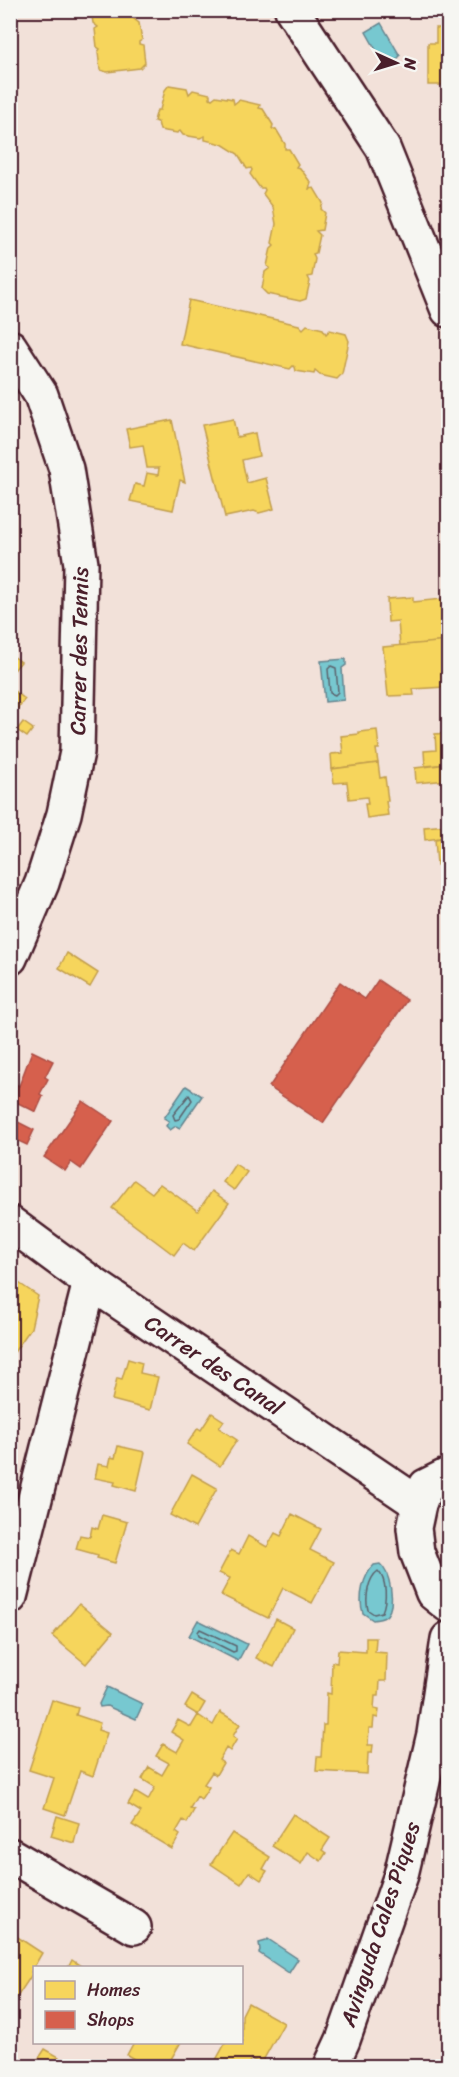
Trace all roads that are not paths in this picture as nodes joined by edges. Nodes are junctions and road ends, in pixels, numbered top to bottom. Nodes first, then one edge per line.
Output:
1 (292, 10) edge
2 (448, 310) edge
3 (10, 347) edge
4 (19, 911) edge
5 (10, 958) edge
6 (10, 1224) edge
7 (90, 1282) junction
8 (448, 1476) edge
9 (419, 1504) junction
10 (10, 1597) edge
11 (448, 1605) edge
12 (448, 1638) edge
13 (10, 1855) edge
14 (134, 1927) dead end
15 (331, 2067) edge

1 - 2 street
3 - 4 street, Carrer des Tennis
4 - 5 street, Carrer des Tennis
6 - 7 street, Carrer des Canal
7 - 9 street, Carrer des Canal
7 - 10 street
8 - 9 street
9 - 11 street
12 - 15 street, Avinguda Cales Piques
13 - 14 street

